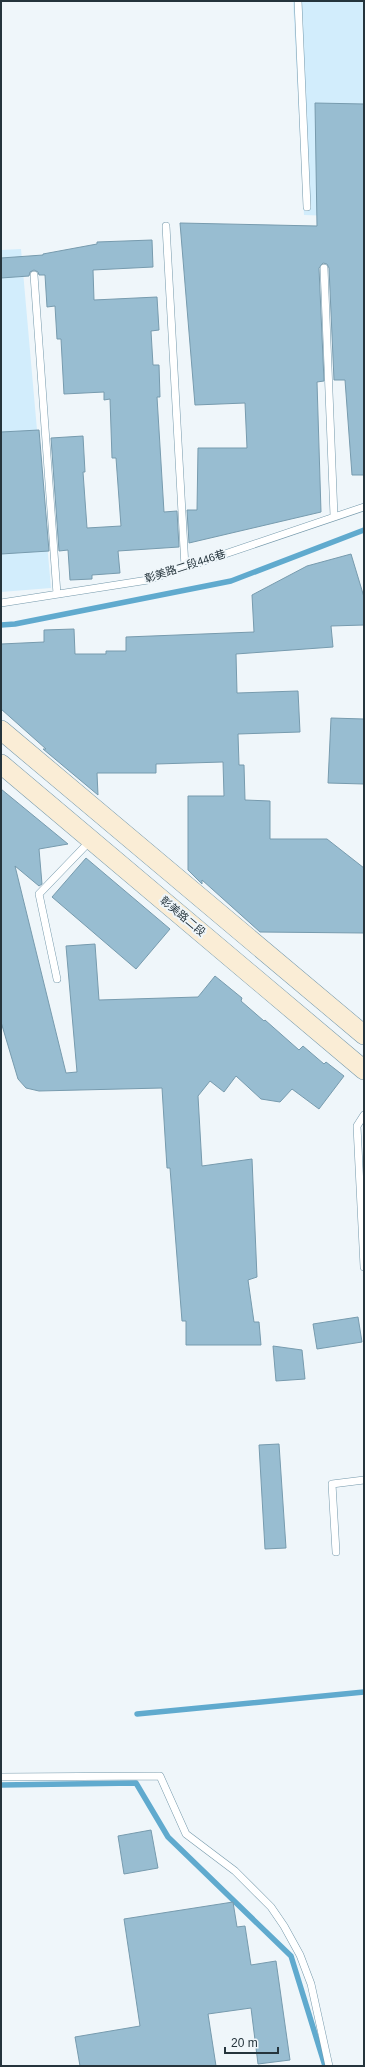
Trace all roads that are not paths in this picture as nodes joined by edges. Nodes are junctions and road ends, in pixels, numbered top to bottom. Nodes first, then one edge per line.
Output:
1 (298, 1) edge
2 (307, 207) dead end
3 (166, 226) dead end
4 (324, 268) dead end
5 (34, 275) dead end
6 (364, 507) edge
7 (334, 516) junction
8 (185, 567) junction
9 (57, 594) junction
10 (1, 603) edge
11 (1, 730) edge
12 (1, 764) edge
13 (91, 839) junction
14 (274, 959) junction
15 (256, 978) junction
16 (57, 979) dead end
17 (364, 1035) edge
18 (364, 1070) edge
19 (364, 1115) edge
20 (364, 1266) edge
21 (364, 1480) edge
22 (336, 1552) dead end
23 (1, 1777) edge
24 (329, 2066) edge

1 - 2 lane
3 - 8 lane
4 - 7 lane
5 - 9 lane
6 - 7 lane, 彰美路二段446巷
7 - 8 lane, 彰美路二段446巷
8 - 9 lane, 彰美路二段446巷
9 - 10 lane, 彰美路二段446巷
11 - 14 main road
12 - 13 main road, 彰美路二段
13 - 15 main road, 彰美路二段
13 - 16 lane
14 - 15 main road
14 - 17 main road
15 - 18 main road, 彰美路二段
19 - 20 lane
21 - 22 lane
23 - 24 lane

